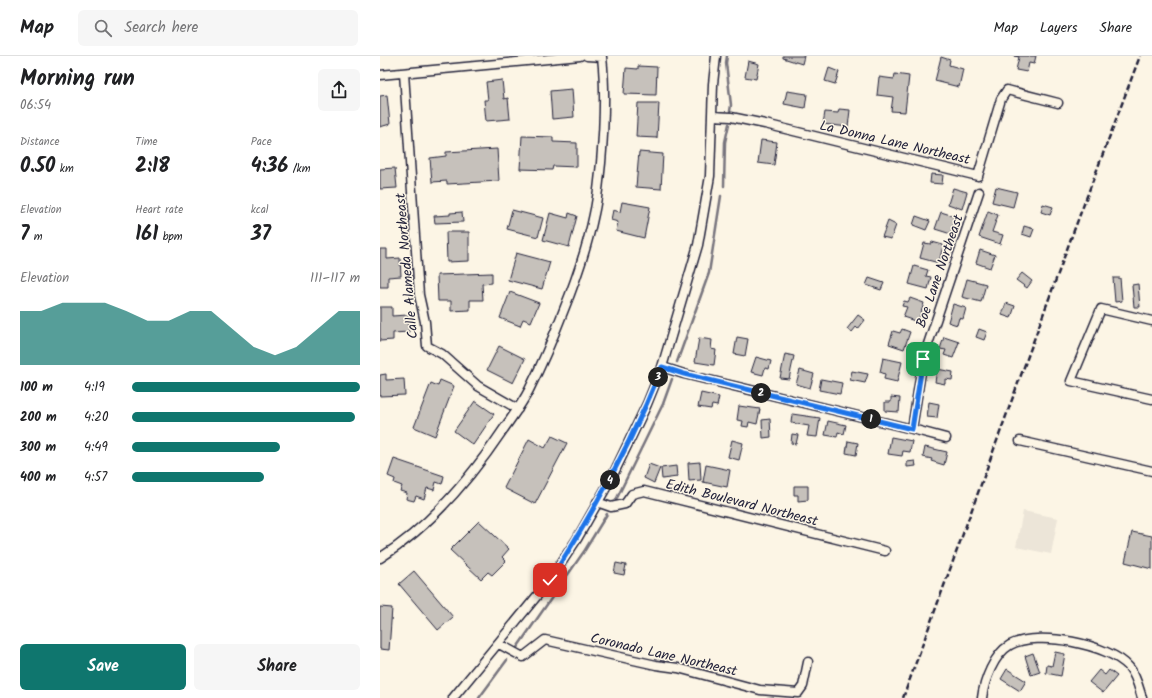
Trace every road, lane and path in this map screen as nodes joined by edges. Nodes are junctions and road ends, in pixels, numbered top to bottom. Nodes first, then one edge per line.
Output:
1 (580, 56) edge
2 (587, 56) edge
3 (716, 56) edge
4 (404, 73) junction
5 (380, 75) edge
6 (1058, 103) dead end
7 (712, 116) junction
8 (979, 192) dead end
9 (1152, 321) edge
10 (662, 367) junction
11 (1152, 398) edge
12 (518, 409) junction
13 (912, 429) junction
14 (946, 438) dead end
15 (1020, 441) dead end
16 (1152, 471) edge
17 (597, 502) junction
18 (885, 551) dead end
19 (380, 558) edge
20 (499, 644) junction
21 (808, 662) dead end
22 (453, 698) edge
23 (982, 698) edge
24 (1142, 698) edge

1 - 4 street
2 - 12 street
3 - 7 street
4 - 5 street
4 - 12 street, Calle Alameda Northeast
6 - 7 street, La Donna Lane Northeast
7 - 10 street
8 - 13 street, Boe Lane Northeast
9 - 11 street
10 - 13 street
10 - 17 street
12 - 19 street
13 - 14 street
15 - 16 street
17 - 18 street, Edith Boulevard Northeast
17 - 20 street
20 - 21 street, Coronado Lane Northeast
20 - 22 street
23 - 24 street

